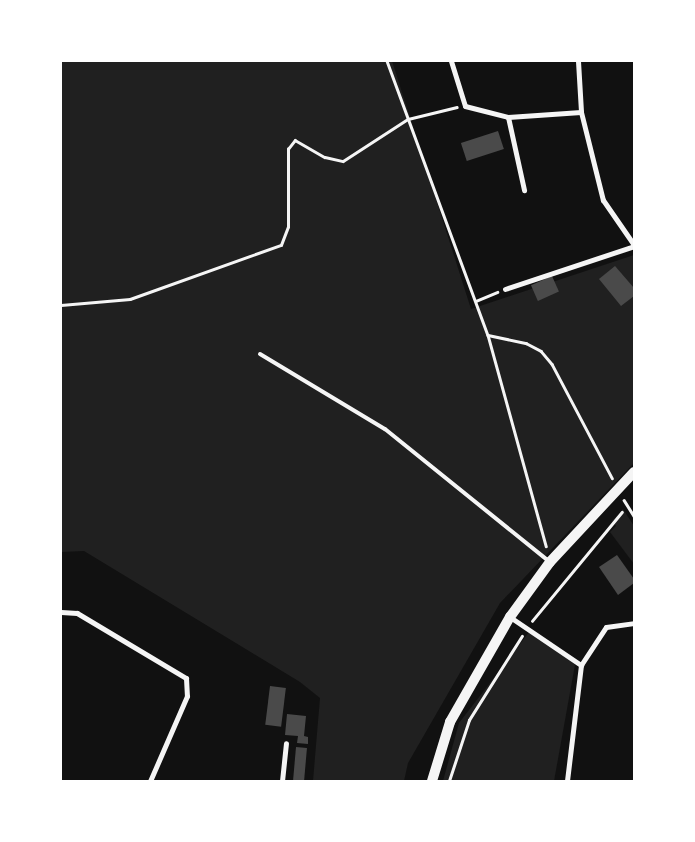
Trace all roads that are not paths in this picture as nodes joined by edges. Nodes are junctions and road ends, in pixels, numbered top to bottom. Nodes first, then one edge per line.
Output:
1 (451, 61) edge
2 (578, 61) edge
3 (581, 112) junction
4 (508, 117) junction
5 (524, 190) dead end
6 (634, 246) edge
7 (505, 289) road end
8 (260, 354) dead end
9 (634, 472) edge
10 (550, 562) junction
11 (61, 612) edge
12 (510, 617) junction
13 (634, 623) edge
14 (580, 665) junction
15 (286, 744) dead end
16 (150, 781) edge
17 (282, 781) edge
18 (432, 781) edge
19 (567, 781) edge

1 - 4 street
2 - 3 street
3 - 4 street
3 - 6 street
4 - 5 street
6 - 7 street
8 - 10 lane
9 - 10 main road
10 - 12 main road
11 - 16 street
12 - 14 street
12 - 18 main road
13 - 14 street
14 - 19 street
15 - 17 street

